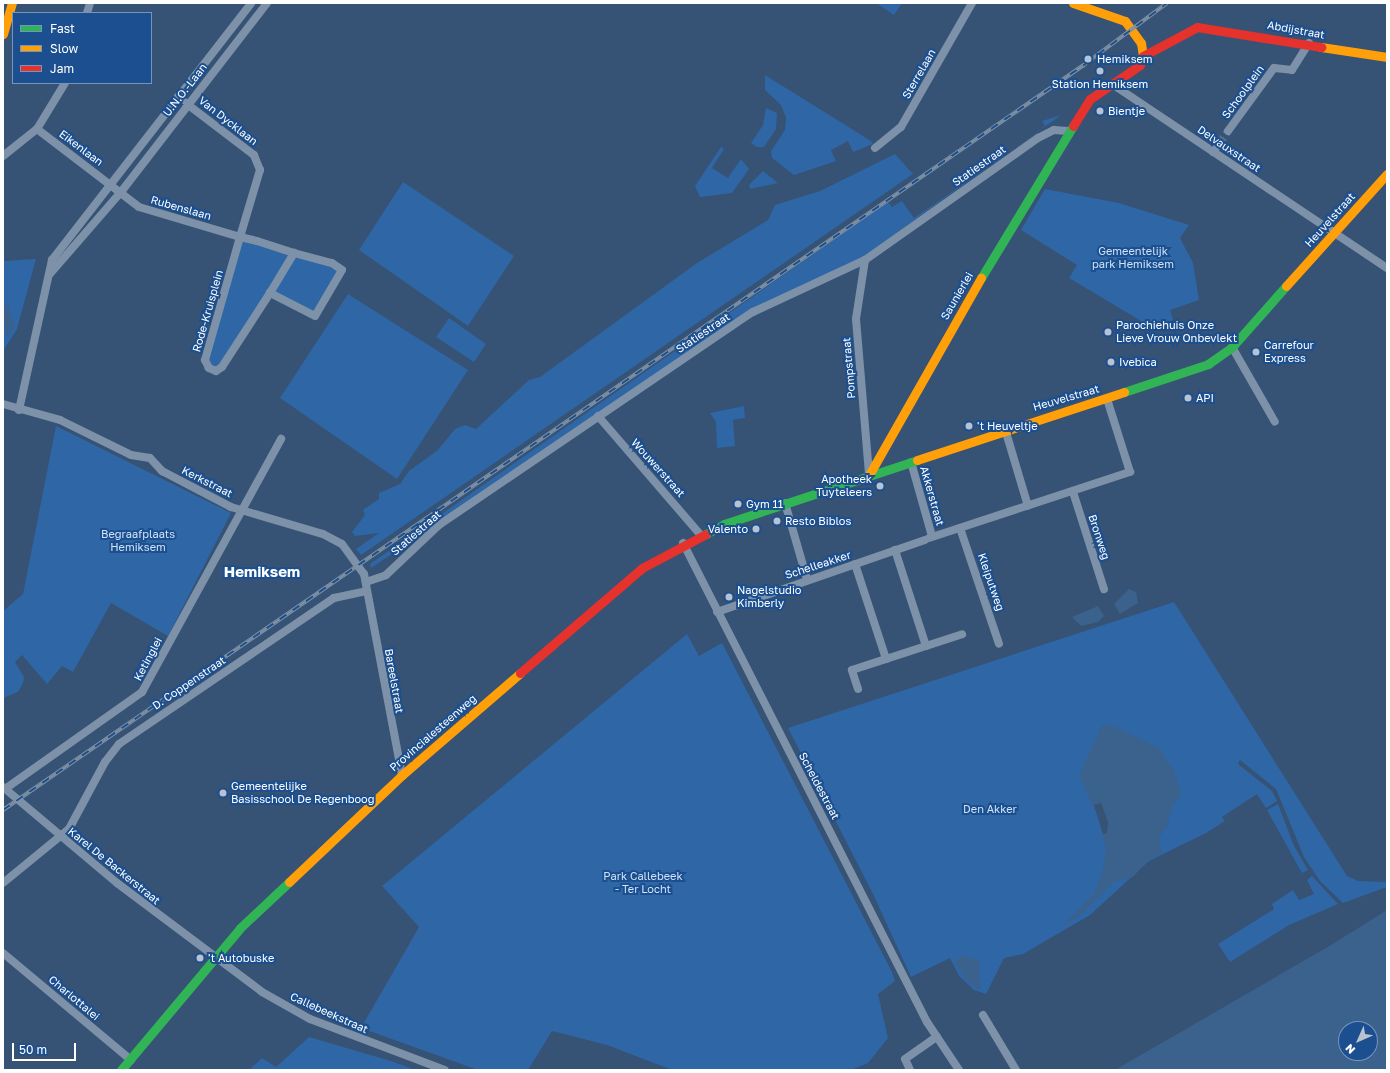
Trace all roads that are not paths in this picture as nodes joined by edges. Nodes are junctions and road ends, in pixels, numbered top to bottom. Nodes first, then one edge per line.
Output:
1 (12, 3) edge
2 (251, 3) edge
3 (267, 3) edge
4 (972, 3) edge
5 (1073, 3) edge
6 (3, 34) edge
7 (1308, 43) junction
8 (1143, 56) junction
9 (1386, 56) edge
10 (65, 84) edge
11 (1112, 84) junction
12 (178, 97) junction
13 (188, 104) junction
14 (37, 129) junction
15 (1068, 131) junction
16 (1228, 131) tunnel mouth
17 (1219, 144) tunnel mouth
18 (874, 148) dead end
19 (1213, 152) junction
20 (3, 156) edge
21 (1387, 174) edge
22 (111, 184) junction
23 (121, 192) junction
24 (1334, 233) junction
25 (240, 237) junction
26 (294, 252) junction
27 (865, 260) junction
28 (1387, 268) edge
29 (48, 278) junction
30 (270, 293) junction
31 (1232, 347) junction
32 (1107, 399) junction
33 (3, 404) edge
34 (19, 410) junction
35 (598, 416) junction
36 (1275, 422) dead end
37 (1005, 429) junction
38 (281, 439) dead end
39 (911, 462) junction
40 (869, 475) junction
41 (1073, 492) junction
42 (785, 503) junction
43 (1028, 506) junction
44 (240, 510) junction
45 (960, 528) junction
46 (700, 534) junction
47 (929, 538) junction
48 (683, 543) junction
49 (895, 550) junction
50 (855, 564) junction
51 (807, 579) junction
52 (366, 586) junction
53 (1104, 589) dead end
54 (717, 612) junction
55 (962, 634) dead end
56 (999, 644) dead end
57 (926, 646) junction
58 (886, 659) junction
59 (858, 689) dead end
60 (402, 775) junction
61 (4, 788) edge
62 (61, 838) junction
63 (3, 883) edge
64 (3, 953) edge
65 (214, 958) junction
66 (982, 1015) dead end
67 (937, 1038) junction
68 (131, 1060) junction
69 (121, 1070) edge
70 (445, 1070) edge
71 (910, 1070) edge
72 (959, 1070) edge
73 (1016, 1070) edge

1 - 6 main road
2 - 12 street, U.N.O.-Laan
3 - 13 street, U.N.O.-Laan
4 - 18 street, Sterrelaan
5 - 8 main road
7 - 8 main road, Abdijstraat
7 - 9 main road, Abdijstraat
7 - 16 street, Schoolplein
8 - 11 main road, Saunierlei
10 - 14 street
11 - 15 main road, Saunierlei
11 - 19 street, Delvauxstraat
12 - 13 street, Van Dycklaan
12 - 22 street, U.N.O.-Laan
13 - 23 street, U.N.O.-Laan
13 - 25 street, Van Dycklaan
14 - 20 street
14 - 22 street, Eikenlaan
15 - 27 street, Statiestraat
15 - 40 main road, Saunierlei
17 - 19 street
19 - 24 street, Delvauxstraat
21 - 24 main road, Heuvelstraat
22 - 23 street
22 - 29 street, U.N.O.-Laan
23 - 25 street, Rubenslaan
23 - 29 street, U.N.O.-Laan
24 - 28 street, Delvauxstraat
24 - 31 main road, Heuvelstraat
25 - 26 street
25 - 30 street, Rode-Kruisplein
26 - 30 street, Rode-Kruisplein
26 - 30 street
27 - 35 street, Statiestraat
27 - 40 street, Pompstraat
29 - 34 street, U.N.O.-Laan
31 - 32 main road, Heuvelstraat
31 - 36 street
32 - 37 main road, Heuvelstraat
32 - 41 street, Schelleakker
33 - 34 street, Kerkstraat
34 - 44 street, Kerkstraat
35 - 46 street, Wouwerstraat
35 - 52 street, Statiestraat
37 - 39 main road, Heuvelstraat
37 - 43 street
38 - 44 street, Ketinglei
39 - 40 main road, Heuvelstraat
39 - 47 street, Akkerstraat
40 - 42 main road, Heuvelstraat
41 - 43 street, Schelleakker
41 - 53 street, Bronweg
42 - 46 main road, Heuvelstraat
42 - 51 street
43 - 45 street, Schelleakker
44 - 52 street, Kerkstraat
44 - 61 street, Ketinglei
45 - 47 street, Schelleakker
45 - 56 street, Kleiputweg
46 - 48 main road, Heuvelstraat
47 - 49 street, Schelleakker
48 - 54 street, Scheldestraat
48 - 60 main road, Provincialesteenweg
49 - 50 street, Schelleakker
49 - 57 street
50 - 51 street, Schelleakker
50 - 58 street
51 - 54 street, Schelleakker
52 - 60 street, Bareelstraat
52 - 62 street, D. Coppenstraat
54 - 67 street, Scheldestraat
55 - 57 street
57 - 58 street
58 - 59 street
60 - 65 main road, Provincialesteenweg
61 - 62 street, Karel De Backerstraat
62 - 63 street
62 - 65 street, Karel De Backerstraat
64 - 68 street, Charlottalei
65 - 68 main road, Provincialesteenweg
65 - 70 street, Callebeekstraat
66 - 73 street
67 - 71 street
67 - 72 street, Scheldestraat
68 - 69 main road, Provincialesteenweg

